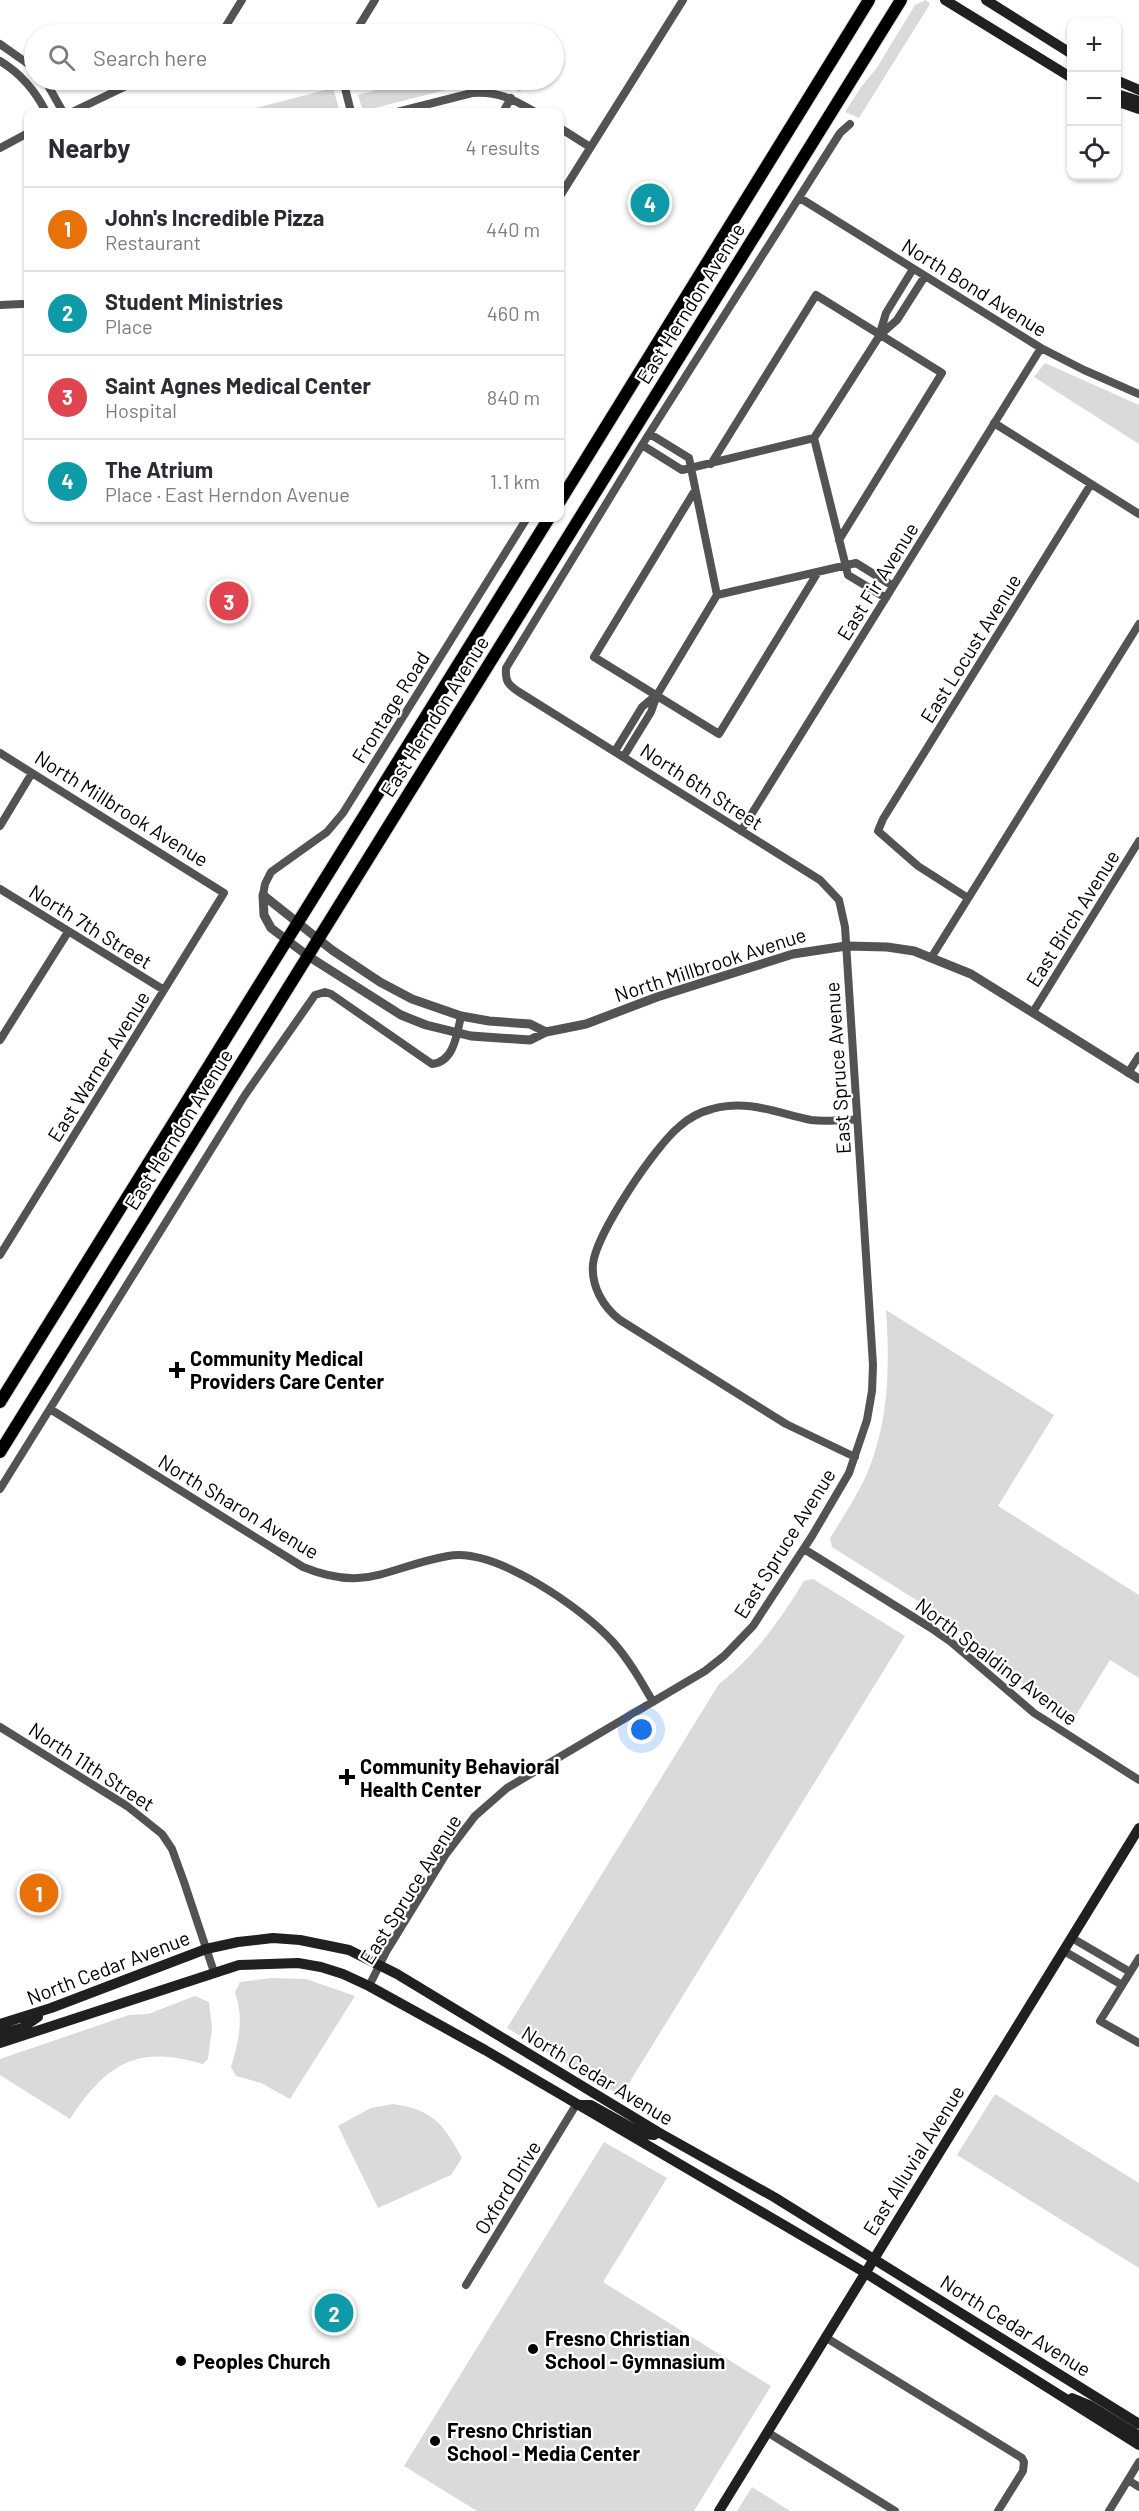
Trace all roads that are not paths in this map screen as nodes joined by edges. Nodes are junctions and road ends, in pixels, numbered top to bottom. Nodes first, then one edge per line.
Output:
1 (242, 0) edge
2 (375, 0) edge
3 (683, 0) edge
4 (869, 0) edge
5 (901, 0) edge
6 (945, 0) edge
7 (986, 0) edge
8 (227, 24) edge
9 (360, 24) edge
10 (0, 44) edge
11 (1067, 51) edge
12 (0, 61) edge
13 (24, 61) edge
14 (1067, 76) edge
15 (24, 80) edge
16 (1121, 82) edge
17 (33, 90) edge
18 (51, 90) edge
19 (118, 90) edge
20 (346, 90) edge
21 (1139, 90) edge
22 (1121, 94) edge
23 (511, 98) junction
24 (1139, 101) edge
25 (1121, 103) edge
26 (44, 108) edge
27 (61, 108) edge
28 (80, 108) edge
29 (350, 108) edge
30 (413, 108) edge
31 (505, 108) edge
32 (528, 108) edge
33 (1139, 109) edge
34 (850, 124) dead end
35 (564, 131) edge
36 (24, 136) edge
37 (590, 147) junction
38 (0, 148) edge
39 (564, 189) edge
40 (800, 198) junction
41 (914, 269) junction
42 (925, 276) junction
43 (22, 303) dead end
44 (0, 305) edge
45 (880, 335) junction
46 (1041, 348) junction
47 (1139, 394) edge
48 (994, 423) junction
49 (650, 434) junction
50 (814, 438) junction
51 (642, 445) junction
52 (711, 464) junction
53 (692, 468) junction
54 (1091, 484) junction
55 (694, 492) junction
56 (564, 495) edge
57 (1139, 514) edge
58 (525, 522) edge
59 (547, 522) edge
60 (839, 540) junction
61 (845, 564) junction
62 (818, 572) junction
63 (893, 586) junction
64 (717, 595) junction
65 (886, 598) junction
66 (1139, 624) edge
67 (657, 695) junction
68 (615, 751) junction
69 (0, 753) edge
70 (624, 756) junction
71 (32, 773) junction
72 (0, 826) edge
73 (741, 831) junction
74 (1139, 841) edge
75 (0, 889) edge
76 (224, 893) joint
77 (263, 895) junction
78 (968, 898) junction
79 (298, 924) junction
80 (68, 932) junction
81 (318, 940) junction
82 (287, 941) junction
83 (846, 946) junction
84 (308, 956) junction
85 (932, 957) junction
86 (164, 990) junction
87 (1033, 1012) junction
88 (461, 1016) junction
89 (546, 1032) junction
90 (457, 1033) junction
91 (0, 1040) edge
92 (1139, 1056) edge
93 (1128, 1073) junction
94 (1139, 1079) edge
95 (856, 1119) junction
96 (0, 1256) edge
97 (0, 1402) edge
98 (50, 1409) junction
99 (0, 1452) edge
100 (855, 1457) junction
101 (0, 1489) edge
102 (804, 1549) junction
103 (653, 1702) junction
104 (0, 1727) edge
105 (1139, 1780) edge
106 (1139, 1828) edge
107 (1072, 1938) junction
108 (206, 1949) junction
109 (1064, 1951) junction
110 (1139, 1958) edge
111 (380, 1965) junction
112 (214, 1971) junction
113 (1130, 1972) junction
114 (1122, 1985) junction
115 (369, 1986) junction
116 (51, 2008) junction
117 (0, 2024) edge
118 (0, 2034) edge
119 (0, 2043) edge
120 (1139, 2043) edge
121 (576, 2105) junction
122 (658, 2132) junction
123 (873, 2258) junction
124 (864, 2272) junction
125 (466, 2285) dead end
126 (825, 2337) junction
127 (1052, 2391) junction
128 (1139, 2424) edge
129 (767, 2432) junction
130 (1139, 2436) edge
131 (1139, 2445) edge
132 (1139, 2462) edge
133 (1128, 2480) junction
134 (1139, 2487) edge
135 (719, 2511) edge
136 (895, 2511) edge
137 (998, 2511) edge
138 (1109, 2511) edge

1 - 8 street
2 - 9 street
3 - 37 street
4 - 56 main road, East Herndon Avenue
5 - 81 main road, East Herndon Avenue
6 - 14 main road
7 - 11 main road
10 - 13 street
12 - 15 street
16 - 21 main road
17 - 26 street
18 - 27 street
19 - 28 street
20 - 29 street
22 - 24 main road
23 - 30 street
23 - 31 street
23 - 32 street
25 - 33 main road
34 - 40 street
35 - 37 street
36 - 38 street
37 - 39 street
40 - 41 street, North Bond Avenue
40 - 49 street
41 - 42 street, North Bond Avenue
41 - 45 street
42 - 45 street
42 - 46 street, North Bond Avenue
43 - 44 street
45 - 50 street
45 - 52 street
45 - 60 street
46 - 47 street, North Bond Avenue
46 - 48 street, East Fir Avenue
48 - 54 street
48 - 63 street, East Fir Avenue
49 - 51 street
49 - 53 street
50 - 52 street
50 - 60 street
51 - 53 street
51 - 68 street, North 6th Street
52 - 53 street
53 - 55 street
54 - 57 street
54 - 78 street, East Locust Avenue
55 - 64 street
55 - 67 street
58 - 77 street, Frontage Road
59 - 79 main road, East Herndon Avenue
60 - 61 street
61 - 62 street
61 - 63 street
61 - 65 street
62 - 64 street
62 - 67 street
63 - 65 street, East Fir Avenue
64 - 67 street
65 - 73 street, East Fir Avenue
66 - 78 street
67 - 68 street
67 - 70 street
68 - 70 street, North 6th Street
69 - 71 street, North Millbrook Avenue
70 - 73 street, North 6th Street
71 - 72 street
71 - 76 street, North Millbrook Avenue
73 - 83 street, North 6th Street
74 - 87 street, East Birch Avenue
75 - 80 street, North 7th Street
76 - 86 street, East Warner Avenue
77 - 79 street, North Millbrook Avenue
77 - 82 street, North Millbrook Avenue
78 - 85 street
79 - 81 street, North Millbrook Avenue
79 - 82 main road, East Herndon Avenue
80 - 86 street, North 7th Street
80 - 91 street
81 - 84 main road, East Herndon Avenue
81 - 88 street, North Millbrook Avenue
82 - 84 street, North Millbrook Avenue
82 - 97 main road, East Herndon Avenue
83 - 85 street, North Millbrook Avenue
83 - 89 street, North Millbrook Avenue
83 - 95 street, East Spruce Avenue
84 - 90 street, North Millbrook Avenue
84 - 99 main road, East Herndon Avenue
85 - 87 street, North Millbrook Avenue
86 - 96 street, East Warner Avenue
87 - 93 street, North Millbrook Avenue
88 - 89 street, North Millbrook Avenue
88 - 90 street
89 - 90 street, North Millbrook Avenue
90 - 98 street
92 - 93 street
93 - 94 street, North Millbrook Avenue
95 - 100 street, East Spruce Avenue
95 - 100 street
98 - 101 street
98 - 103 street, North Sharon Avenue
100 - 102 street, East Spruce Avenue
102 - 103 street, East Spruce Avenue
102 - 105 street, North Spalding Avenue
103 - 111 street, East Spruce Avenue
104 - 108 street, North 11th Street
106 - 107 main road, East Alluvial Avenue
107 - 109 main road, East Alluvial Avenue
107 - 113 street
108 - 111 main road, North Cedar Avenue
108 - 112 street, North 11th Street
108 - 116 main road, North Cedar Avenue
109 - 114 street
109 - 123 main road, East Alluvial Avenue
110 - 113 street
111 - 115 street, East Spruce Avenue
111 - 122 main road, North Cedar Avenue
112 - 115 main road, North Cedar Avenue
112 - 119 main road, North Cedar Avenue
113 - 114 street
114 - 120 street
115 - 121 main road, North Cedar Avenue
116 - 117 main road, North Cedar Avenue
116 - 118 main road
121 - 122 main road
121 - 124 main road, North Cedar Avenue
121 - 125 street, Oxford Drive
122 - 123 main road, North Cedar Avenue
123 - 124 main road, East Alluvial Avenue
123 - 128 main road, North Cedar Avenue
124 - 126 main road, East Alluvial Avenue
124 - 127 main road, North Cedar Avenue
126 - 129 main road, East Alluvial Avenue
126 - 137 street
127 - 130 main road
127 - 131 main road, North Cedar Avenue
129 - 135 main road, East Alluvial Avenue
129 - 136 street
132 - 133 street
133 - 134 street
133 - 138 street

